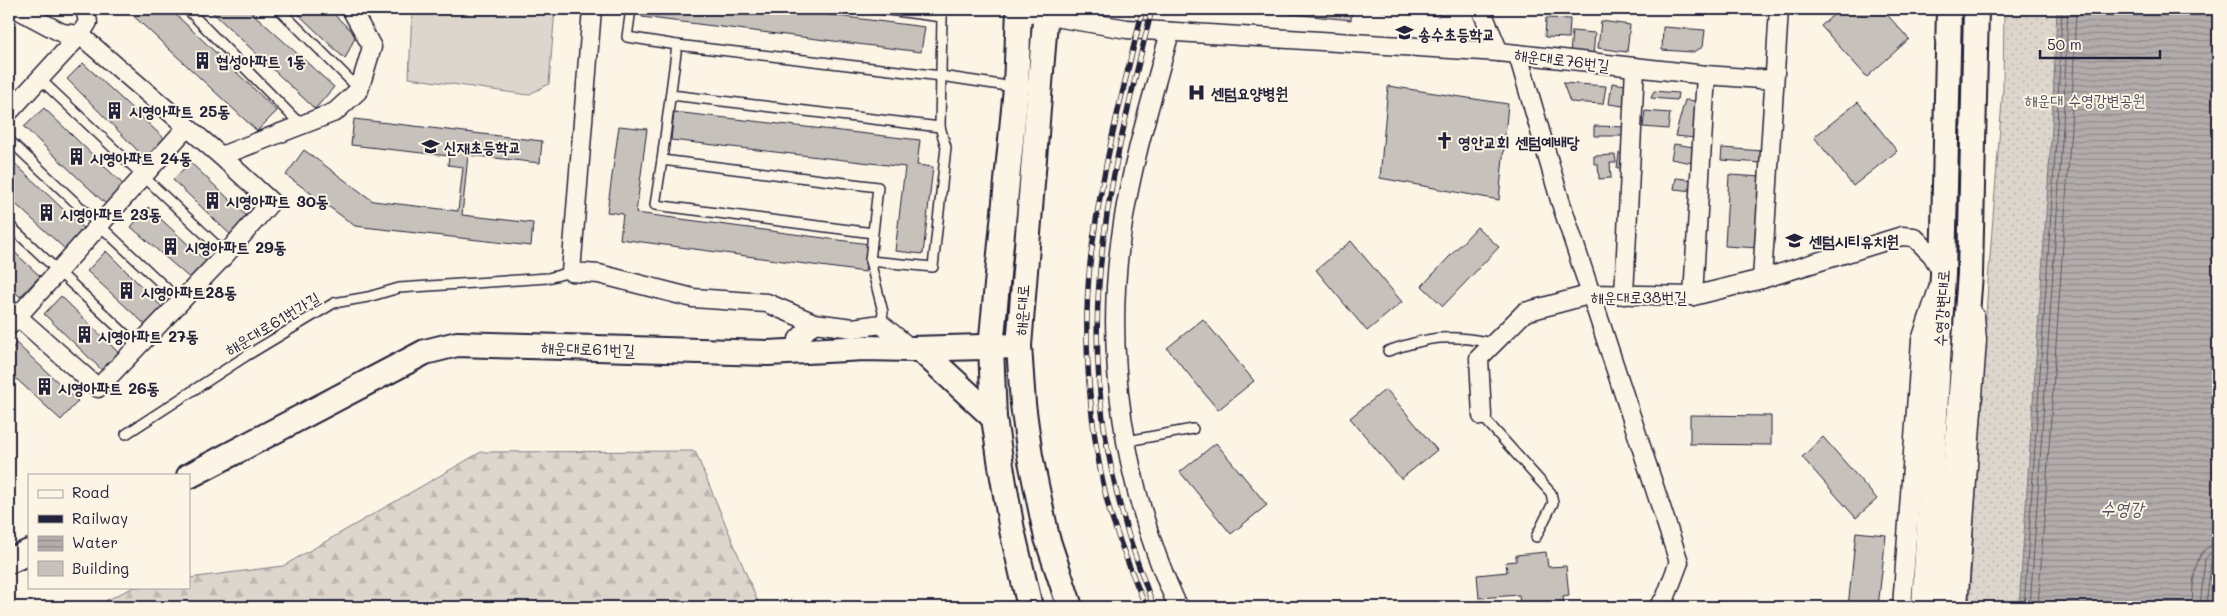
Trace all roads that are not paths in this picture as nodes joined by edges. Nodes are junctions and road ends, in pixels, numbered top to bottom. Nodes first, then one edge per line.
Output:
1 (17, 9) edge
2 (85, 9) edge
3 (187, 9) edge
4 (279, 9) edge
5 (351, 9) edge
6 (592, 9) edge
7 (631, 9) edge
8 (880, 9) edge
9 (1481, 9) edge
10 (1779, 9) edge
11 (1949, 9) edge
12 (1976, 9) edge
13 (1019, 10) edge
14 (1045, 11) edge
15 (1170, 32) junction
16 (80, 35) junction
17 (677, 45) junction
18 (1499, 52) junction
19 (1518, 55) junction
20 (1635, 68) junction
21 (1706, 75) junction
22 (941, 76) junction
23 (40, 78) junction
24 (1774, 80) junction
25 (1016, 88) junction
26 (360, 90) junction
27 (671, 95) junction
28 (9, 112) edge
29 (301, 125) junction
30 (187, 127) junction
31 (940, 127) junction
32 (9, 140) edge
33 (221, 156) junction
34 (662, 160) junction
35 (143, 176) junction
36 (9, 225) edge
37 (99, 225) junction
38 (873, 233) junction
39 (226, 254) junction
40 (870, 261) junction
41 (58, 271) junction
42 (571, 272) junction
43 (1943, 274) junction
44 (1970, 274) junction
45 (1762, 279) junction
46 (1592, 294) junction
47 (1624, 295) junction
48 (1693, 296) junction
49 (181, 302) junction
50 (789, 312) junction
51 (12, 317) edge
52 (814, 323) junction
53 (881, 324) junction
54 (1494, 343) junction
55 (138, 346) junction
56 (797, 346) junction
57 (1019, 346) junction
58 (990, 347) junction
59 (915, 349) junction
60 (1388, 351) dead end
61 (1482, 416) joint
62 (994, 418) junction
63 (1193, 429) dead end
64 (126, 434) dead end
65 (1127, 441) junction
66 (190, 475) edge
67 (1536, 537) dead end
68 (28, 552) edge
69 (9, 561) edge
70 (1030, 607) edge
71 (1070, 607) edge
72 (1178, 607) edge
73 (1658, 607) edge
74 (1902, 607) edge
75 (1924, 607) edge
76 (1945, 607) edge
77 (1958, 607) edge

1 - 16 street
2 - 16 street
3 - 29 lane
4 - 26 lane
5 - 26 street
6 - 42 street
7 - 17 lane
8 - 22 lane
9 - 18 street
10 - 24 street
11 - 43 main road, 수영강변대로
12 - 44 main road
13 - 14 street, 해운대로76번길
13 - 25 main road, 해운대로
14 - 15 street, 해운대로76번길
14 - 57 main road, 해운대로
15 - 18 street, 해운대로76번길
15 - 65 street
16 - 23 street
16 - 30 street
17 - 22 lane
17 - 27 lane
18 - 19 street, 해운대로76번길
19 - 20 street, 해운대로76번길
19 - 46 street
20 - 21 street, 해운대로76번길
20 - 47 street
21 - 24 street, 해운대로76번길
21 - 48 street
22 - 25 lane
22 - 31 lane
23 - 28 street
23 - 35 lane
24 - 45 street
25 - 58 main road, 해운대로
26 - 29 street
27 - 31 lane
27 - 34 lane
29 - 33 street
30 - 33 street
30 - 35 street
31 - 40 lane
32 - 37 lane
33 - 39 street
34 - 38 lane
34 - 38 lane
35 - 37 street
35 - 39 lane
36 - 41 lane
37 - 41 street
37 - 49 lane
38 - 40 lane
39 - 49 street
40 - 53 lane
41 - 51 street
41 - 55 lane
42 - 50 street
42 - 64 lane, 해운대로61번가길
43 - 45 street, 해운대로38번길
43 - 74 street
43 - 75 main road, 수영강변대로
44 - 76 main road
44 - 77 street
45 - 48 street, 해운대로38번길
46 - 47 street, 해운대로38번길
46 - 54 street, 해운대로38번길
46 - 73 street
47 - 48 street, 해운대로38번길
49 - 55 street
50 - 52 street
50 - 56 street
51 - 55 street
52 - 53 street
52 - 56 street
53 - 59 street
54 - 60 lane
54 - 61 street, 해운대로38번길
56 - 59 main road, 해운대로61번길
56 - 66 main road, 해운대로61번길
57 - 58 main road, 해운대로61번길
57 - 71 main road, 해운대로
58 - 59 main road, 해운대로61번길
58 - 62 main road, 해운대로
59 - 62 main road
61 - 67 lane
62 - 70 main road, 해운대로
63 - 65 lane
65 - 72 street
68 - 69 main road

